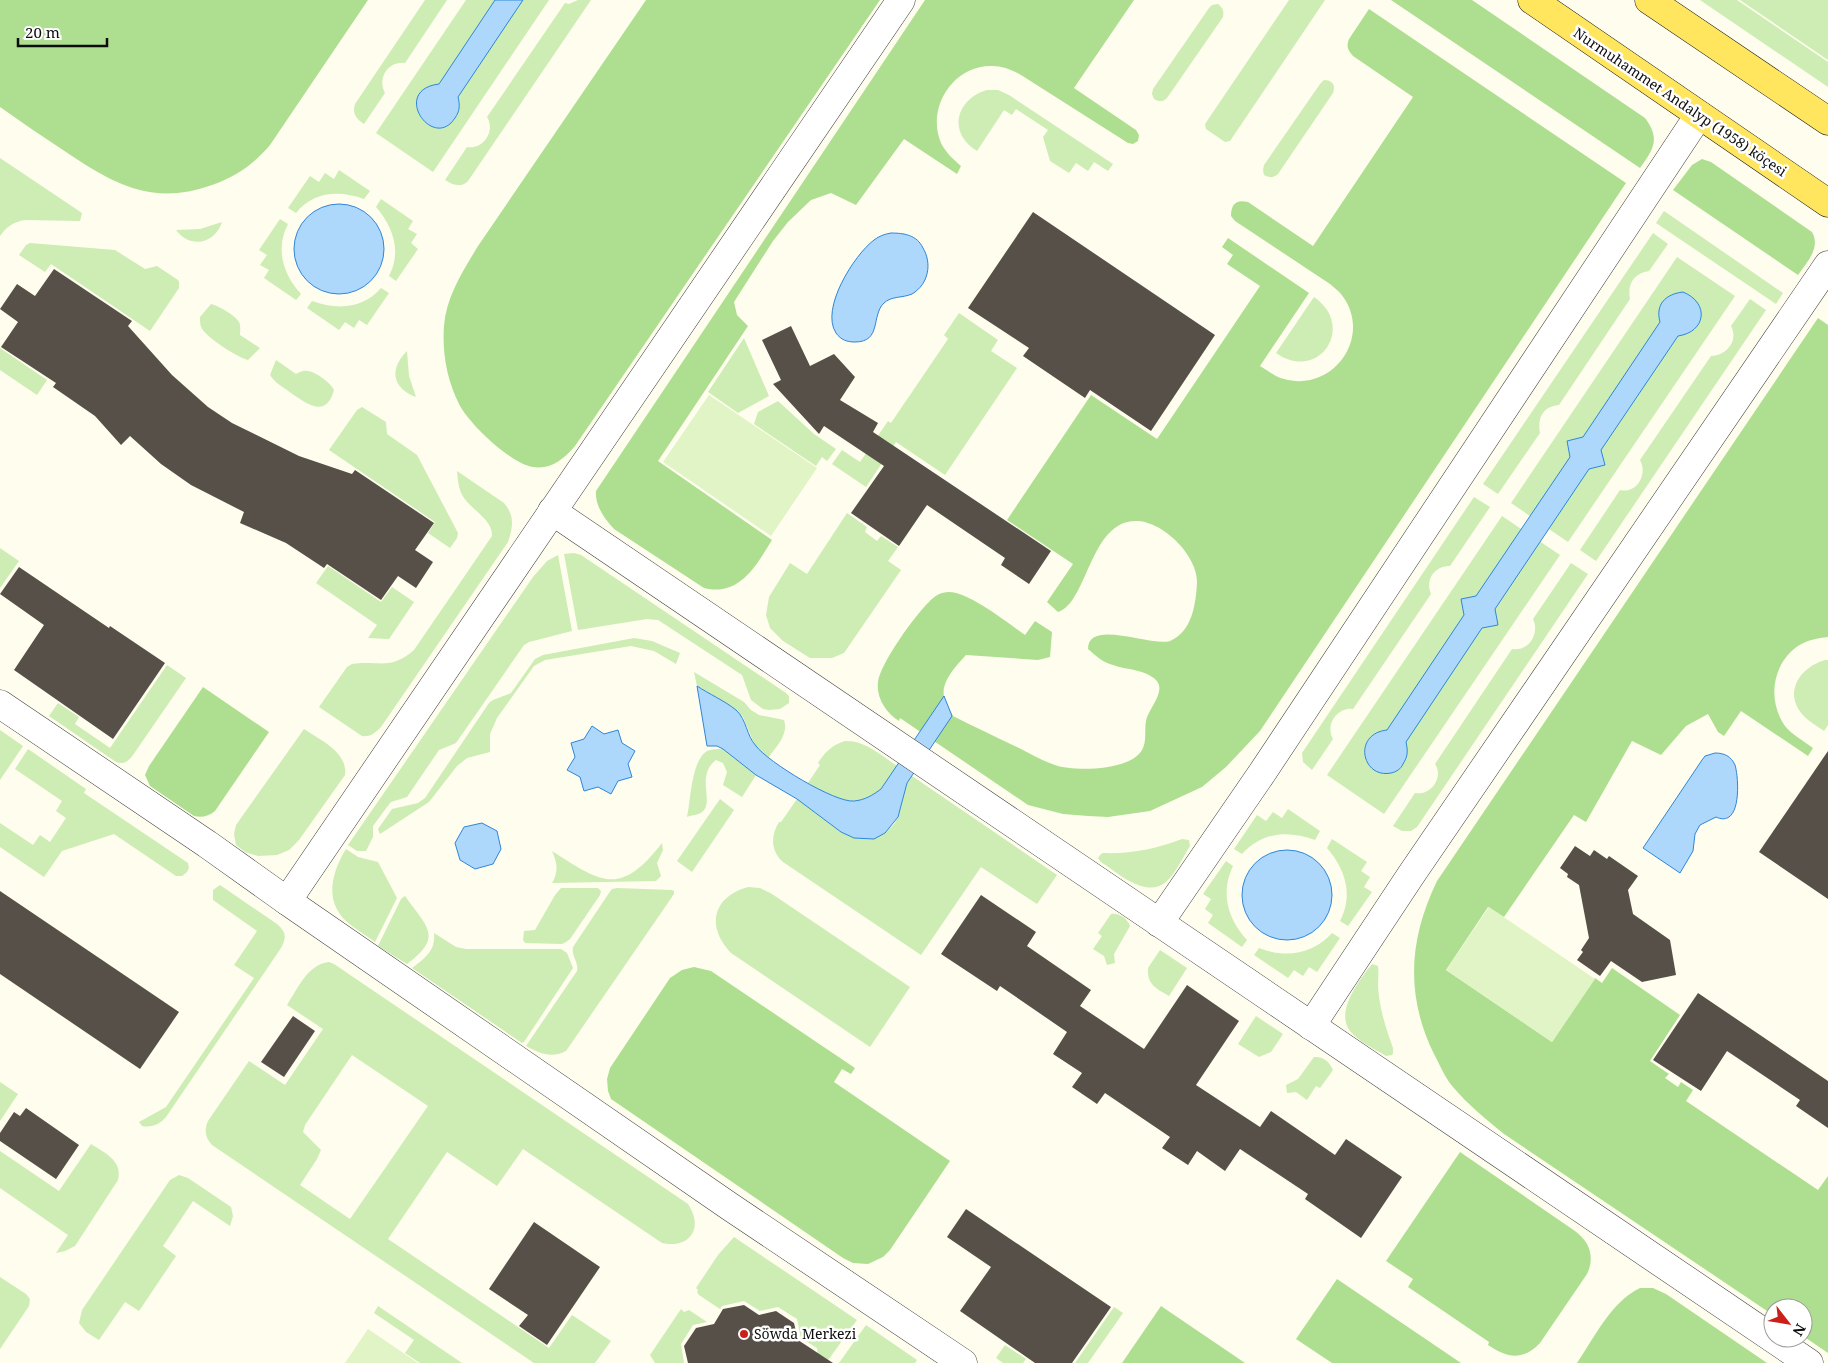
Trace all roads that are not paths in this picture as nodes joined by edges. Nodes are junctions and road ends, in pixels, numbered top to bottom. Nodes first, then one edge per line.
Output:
1 (901, 0) edge
2 (1532, 0) edge
3 (1649, 0) edge
4 (1699, 115) junction
5 (1828, 121) edge
6 (1828, 203) edge
7 (1828, 265) edge
8 (552, 511) junction
9 (0, 704) edge
10 (287, 901) junction
11 (1159, 923) junction
12 (1311, 1026) junction
13 (963, 1363) edge
14 (1809, 1363) edge

1 - 8 street
2 - 4 main road, Nurmuhammet Andalyp (1958) köçesi
3 - 5 main road
4 - 6 main road, Nurmuhammet Andalyp (1958) köçesi
4 - 11 street
7 - 12 street
8 - 10 street
8 - 11 street
9 - 10 street
10 - 13 street
11 - 12 street
12 - 14 street

